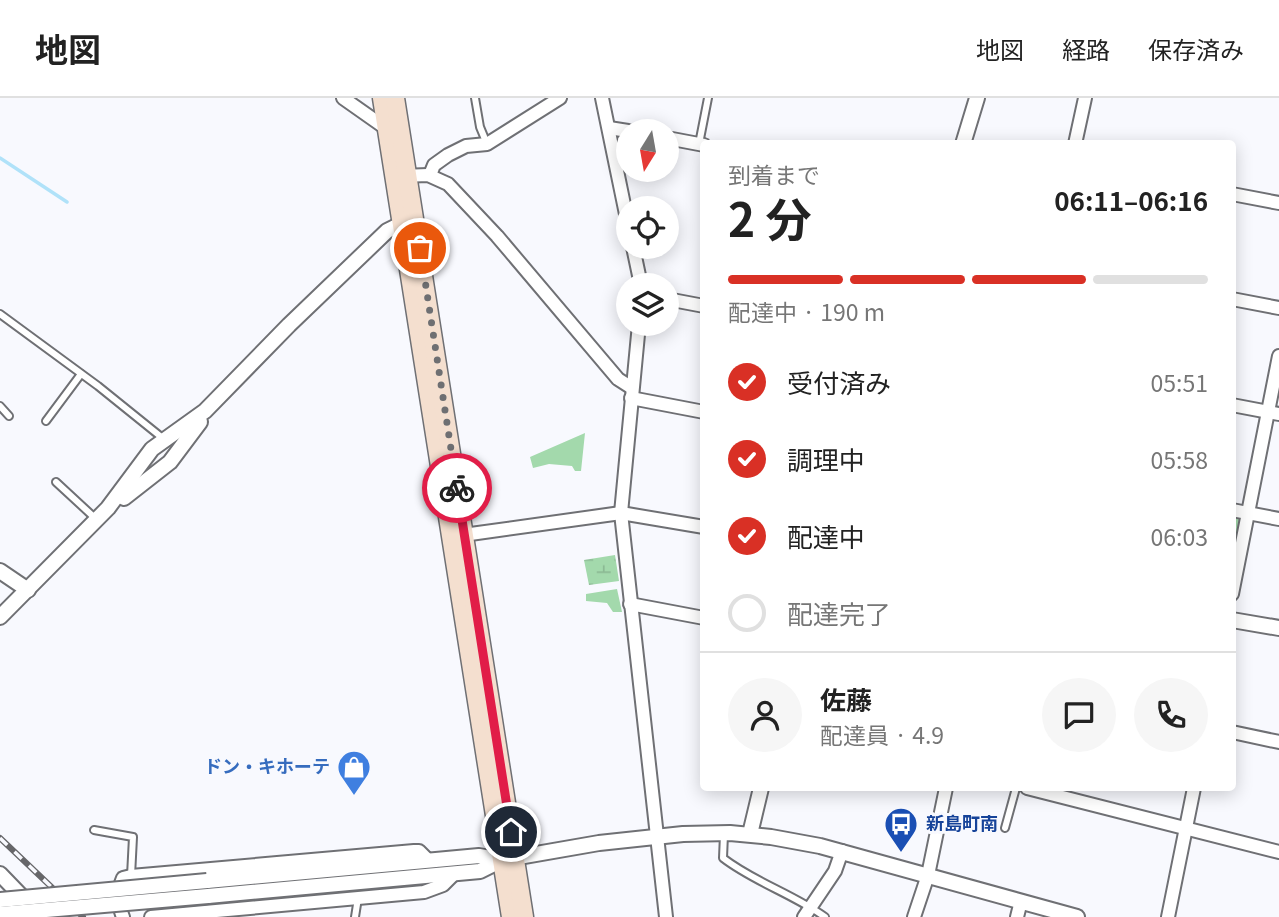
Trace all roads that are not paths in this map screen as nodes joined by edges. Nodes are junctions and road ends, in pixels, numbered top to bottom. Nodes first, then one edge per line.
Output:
1 (343, 98) edge
2 (382, 98) edge
3 (395, 98) edge
4 (475, 98) edge
5 (561, 98) edge
6 (602, 98) edge
7 (708, 98) edge
8 (977, 98) edge
9 (1085, 98) edge
10 (609, 128) junction
11 (387, 129) junction
12 (616, 129) edge
13 (679, 140) edge
14 (702, 140) edge
15 (964, 140) edge
16 (1076, 140) edge
17 (487, 144) junction
18 (700, 145) edge
19 (430, 175) junction
20 (401, 176) junction
21 (1236, 195) edge
22 (622, 196) edge
23 (1279, 203) edge
24 (409, 223) junction
25 (1236, 300) edge
26 (679, 301) edge
27 (700, 305) edge
28 (1279, 308) edge
29 (0, 314) edge
30 (638, 336) edge
31 (1279, 356) edge
32 (81, 374) junction
33 (631, 393) junction
34 (0, 406) edge
35 (1236, 406) edge
36 (205, 411) junction
37 (700, 411) edge
38 (1273, 412) edge
39 (9, 416) dead end
40 (46, 421) dead end
41 (165, 440) junction
42 (56, 482) dead end
43 (108, 509) junction
44 (1236, 511) edge
45 (621, 513) junction
46 (1248, 513) junction
47 (1279, 519) edge
48 (96, 520) junction
49 (700, 526) edge
50 (459, 536) junction
51 (0, 571) edge
52 (1236, 574) edge
53 (28, 590) junction
54 (630, 604) junction
55 (0, 617) edge
56 (700, 617) edge
57 (1236, 621) edge
58 (1279, 628) edge
59 (1236, 733) edge
60 (1279, 742) edge
61 (760, 791) edge
62 (945, 791) edge
63 (1015, 791) edge
64 (1039, 791) edge
65 (1193, 791) edge
66 (1005, 828) dead end
67 (1186, 828) junction
68 (94, 830) dead end
69 (724, 833) junction
70 (750, 834) junction
71 (656, 836) junction
72 (842, 851) junction
73 (1279, 852) edge
74 (508, 859) junction
75 (454, 873) junction
76 (0, 874) edge
77 (928, 875) junction
78 (131, 876) junction
79 (207, 882) junction
80 (69, 885) dead end
81 (5, 886) edge
82 (120, 898) junction
83 (358, 898) junction
84 (0, 900) edge
85 (1021, 901) junction
86 (807, 912) edge
87 (0, 914) edge
88 (43, 917) edge
89 (123, 917) edge
90 (151, 917) edge
91 (355, 917) edge
92 (511, 917) edge
93 (524, 917) edge
94 (666, 917) edge
95 (825, 917) edge
96 (914, 917) edge
97 (1017, 917) edge
98 (1077, 917) edge
99 (1168, 917) edge

1 - 11 street
2 - 11 main road
3 - 20 main road
4 - 17 lane
5 - 17 street
6 - 10 street
7 - 14 lane
8 - 15 street
9 - 16 street
10 - 12 street
10 - 22 street
11 - 20 main road
13 - 18 street
17 - 19 street
19 - 20 street
19 - 33 street
20 - 24 main road
21 - 23 street
24 - 36 street
24 - 50 main road
25 - 28 street
26 - 27 street
29 - 32 lane
30 - 33 street
31 - 38 street
32 - 40 lane
32 - 41 lane
33 - 37 street
33 - 45 street
34 - 39 lane
35 - 38 street
36 - 41 street
36 - 43 street
38 - 46 street
41 - 43 street
42 - 48 lane
43 - 48 street
44 - 46 street
45 - 49 street
45 - 50 street
45 - 54 street
46 - 47 street
46 - 52 street
48 - 53 street
50 - 74 main road
51 - 53 street
53 - 55 street
54 - 56 street
54 - 71 street
57 - 58 street
59 - 60 street
61 - 70 street
62 - 77 street
63 - 66 lane
64 - 67 street
65 - 67 street
67 - 73 street
67 - 99 street
68 - 78 lane
69 - 70 street
69 - 71 street
69 - 86 lane
70 - 72 street
71 - 74 street
71 - 94 street
72 - 77 street
72 - 86 street
74 - 75 street
74 - 79 street
74 - 92 main road
74 - 93 main road
75 - 79 street
75 - 83 street
76 - 81 street
77 - 85 street
77 - 96 street
78 - 79 street
78 - 82 street
79 - 84 street, bridge
79 - 87 street, bridge
80 - 82 lane
81 - 88 street
82 - 89 street
83 - 90 street
83 - 91 lane
85 - 97 street
85 - 98 street
86 - 95 lane

